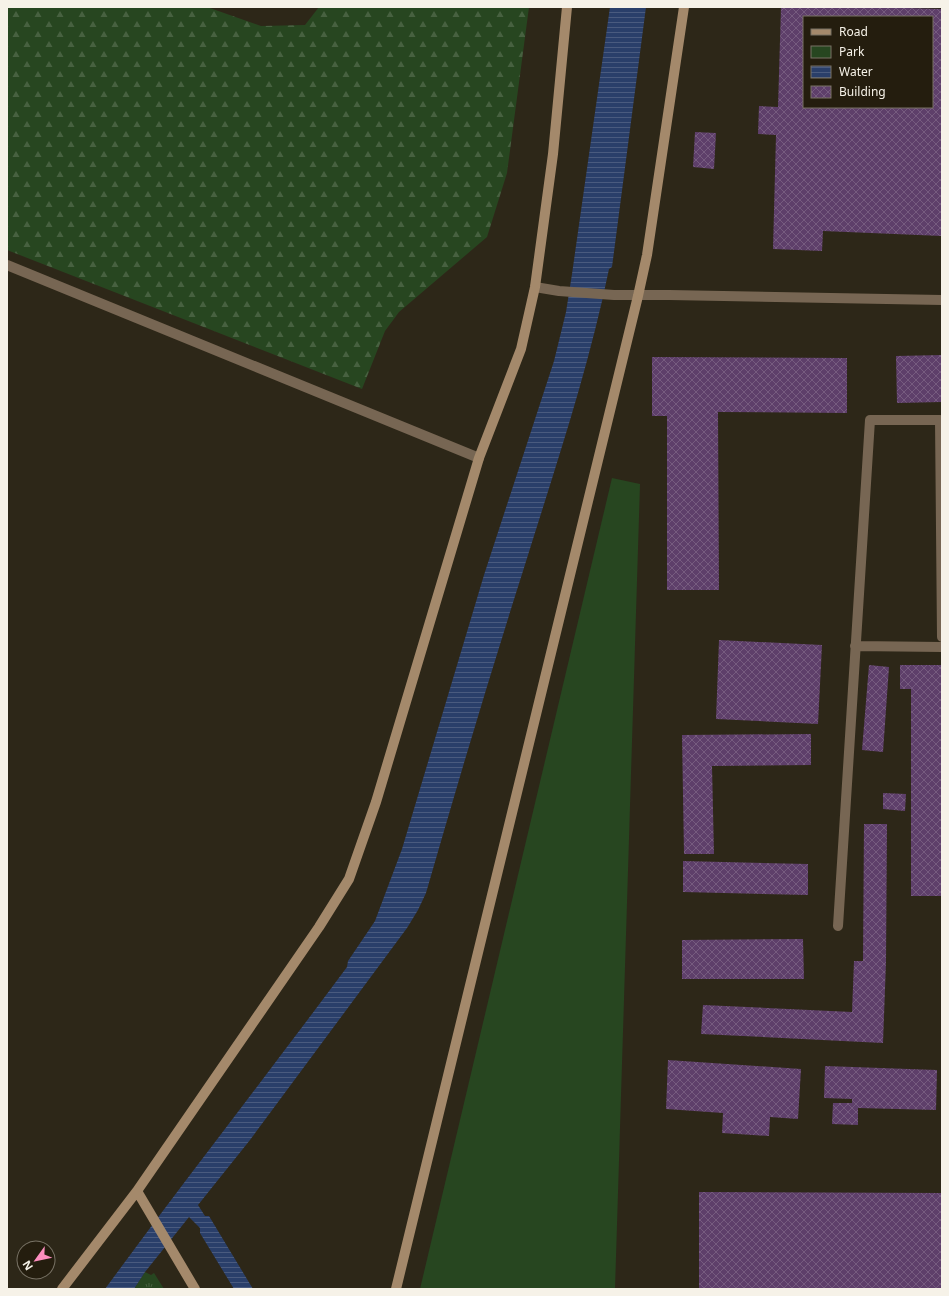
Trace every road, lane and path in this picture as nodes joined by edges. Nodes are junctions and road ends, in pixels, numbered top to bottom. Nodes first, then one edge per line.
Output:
1 (567, 7) edge
2 (684, 7) edge
3 (7, 265) edge
4 (535, 287) junction
5 (638, 296) junction
6 (942, 300) edge
7 (480, 458) junction
8 (942, 637) edge
9 (855, 646) junction
10 (942, 647) edge
11 (838, 926) dead end
12 (137, 1191) junction
13 (62, 1289) edge
14 (195, 1289) edge
15 (396, 1289) edge

1 - 4 street
2 - 5 street
3 - 7 street
4 - 5 street
4 - 7 street
5 - 6 street
5 - 15 street
7 - 12 street
8 - 9 street
9 - 10 street
9 - 11 street
12 - 13 street
12 - 14 street

